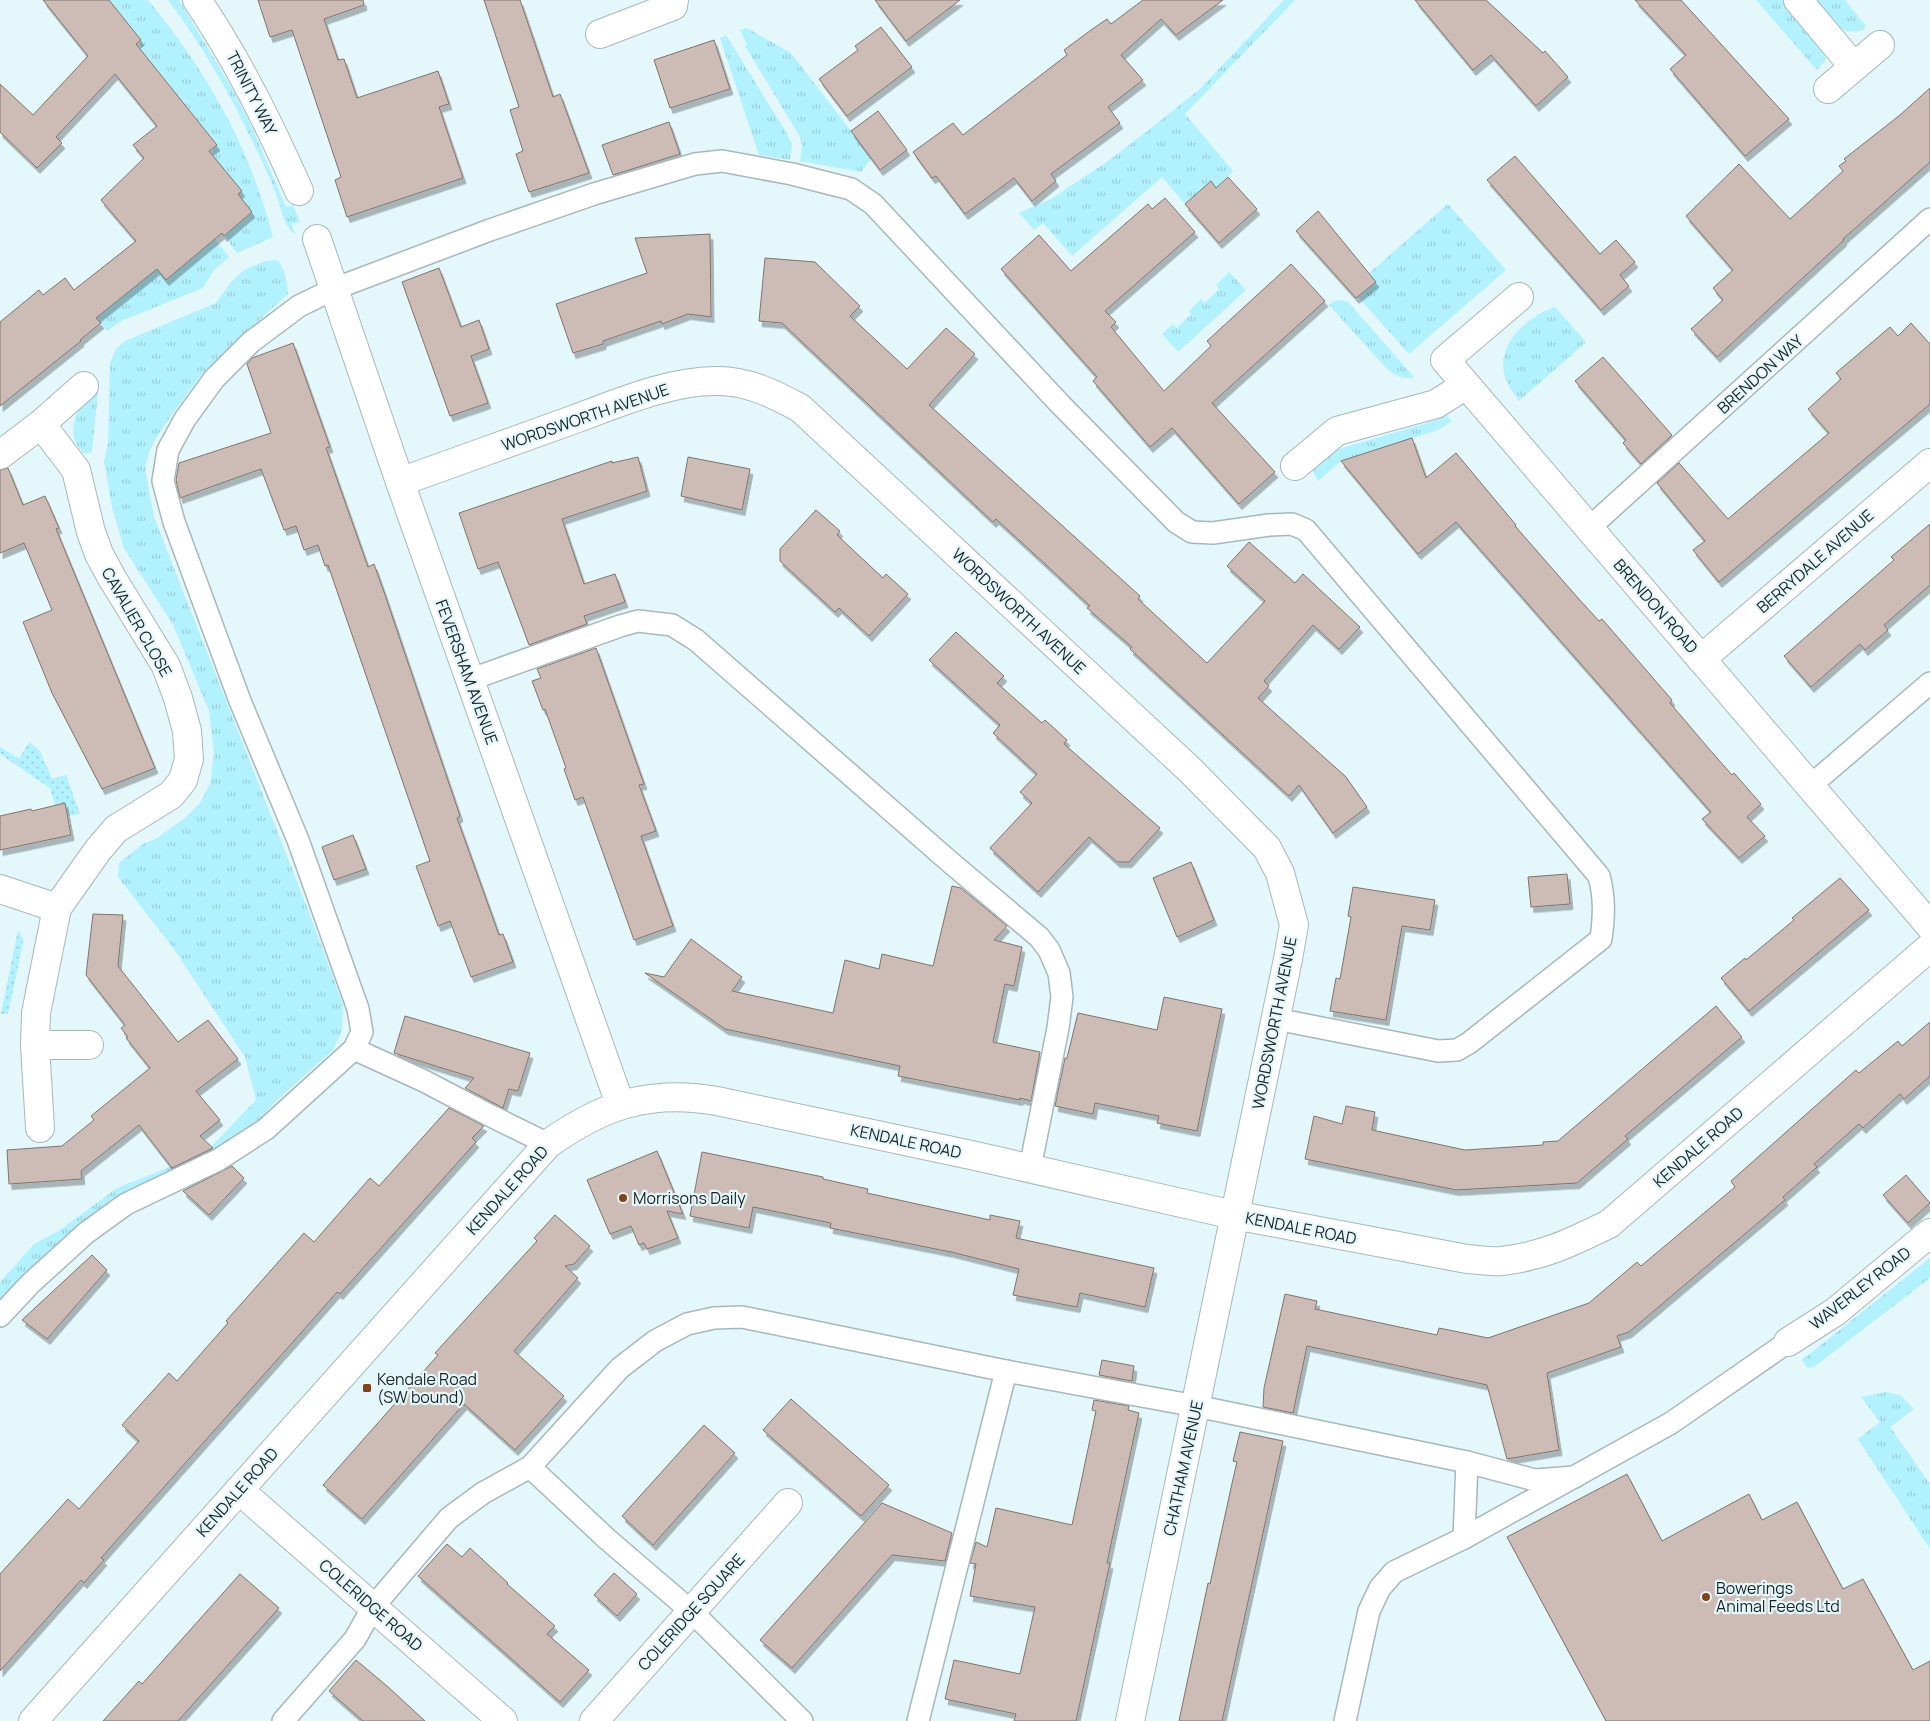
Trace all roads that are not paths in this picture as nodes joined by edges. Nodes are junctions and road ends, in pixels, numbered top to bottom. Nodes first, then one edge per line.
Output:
1 (197, 0) edge
2 (674, 0) edge
3 (1798, 0) edge
4 (600, 34) dead end
5 (1880, 45) dead end
6 (1854, 67) junction
7 (1828, 89) dead end
8 (299, 191) dead end
9 (1930, 219) edge
10 (318, 239) dead end
11 (334, 289) junction
12 (1520, 297) dead end
13 (1466, 385) junction
14 (84, 386) dead end
15 (41, 424) junction
16 (0, 455) edge
17 (1930, 463) edge
18 (1295, 466) dead end
19 (400, 482) junction
20 (1589, 528) junction
21 (1701, 659) junction
22 (470, 680) junction
23 (1930, 684) edge
24 (1810, 786) junction
25 (0, 889) edge
26 (57, 908) junction
27 (1930, 926) edge
28 (1930, 947) edge
29 (1276, 1019) junction
30 (35, 1045) junction
31 (89, 1045) dead end
32 (354, 1049) junction
33 (620, 1104) junction
34 (40, 1128) dead end
35 (548, 1144) junction
36 (1030, 1168) junction
37 (1234, 1215) junction
38 (1930, 1233) edge
39 (0, 1316) edge
40 (1788, 1342) joint
41 (1006, 1371) junction
42 (1196, 1406) junction
43 (1467, 1462) junction
44 (530, 1467) junction
45 (1575, 1478) junction
46 (239, 1490) junction
47 (788, 1503) dead end
48 (1464, 1538) junction
49 (373, 1607) junction
50 (691, 1611) junction
51 (33, 1721) edge
52 (283, 1721) edge
53 (503, 1721) edge
54 (594, 1721) edge
55 (802, 1721) edge
56 (918, 1721) edge
57 (1130, 1721) edge
58 (1345, 1721) edge

1 - 8 street, TRINITY WAY
2 - 4 street
3 - 6 street
5 - 6 street
6 - 7 street
9 - 20 lane, BRENDON WAY
10 - 11 street, FEVERSHAM AVENUE
11 - 19 street, FEVERSHAM AVENUE
11 - 29 lane
11 - 32 lane
12 - 13 street, BRENDON ROAD
13 - 18 street
13 - 20 street, BRENDON ROAD
14 - 15 street
15 - 16 street
15 - 26 street, CAVALIER CLOSE
17 - 21 street, BERRYDALE AVENUE
19 - 22 street, FEVERSHAM AVENUE
19 - 29 street, WORDSWORTH AVENUE
20 - 21 street, BRENDON ROAD
21 - 24 street, BRENDON ROAD
22 - 33 street, FEVERSHAM AVENUE
22 - 36 lane
23 - 24 lane
24 - 27 street, BRENDON ROAD
25 - 26 street
26 - 30 street, CAVALIER CLOSE
28 - 37 street, KENDALE ROAD
29 - 37 street, WORDSWORTH AVENUE
30 - 31 street
30 - 34 street, CAVALIER CLOSE
32 - 35 lane
32 - 39 lane
33 - 35 street, KENDALE ROAD
33 - 36 street, KENDALE ROAD
35 - 46 street, KENDALE ROAD
36 - 37 street, KENDALE ROAD
37 - 42 street, CHATHAM AVENUE
38 - 40 street, WAVERLEY ROAD
40 - 45 lane
41 - 42 lane
41 - 44 lane
41 - 56 lane
42 - 43 lane
42 - 57 street, CHATHAM AVENUE
43 - 45 lane
43 - 48 lane
44 - 49 lane
44 - 50 lane
45 - 48 lane
46 - 49 street, COLERIDGE ROAD
46 - 51 street, KENDALE ROAD
47 - 50 street, COLERIDGE SQUARE
48 - 58 lane
49 - 52 lane
49 - 53 street, COLERIDGE ROAD
50 - 54 street, COLERIDGE SQUARE
50 - 55 lane

